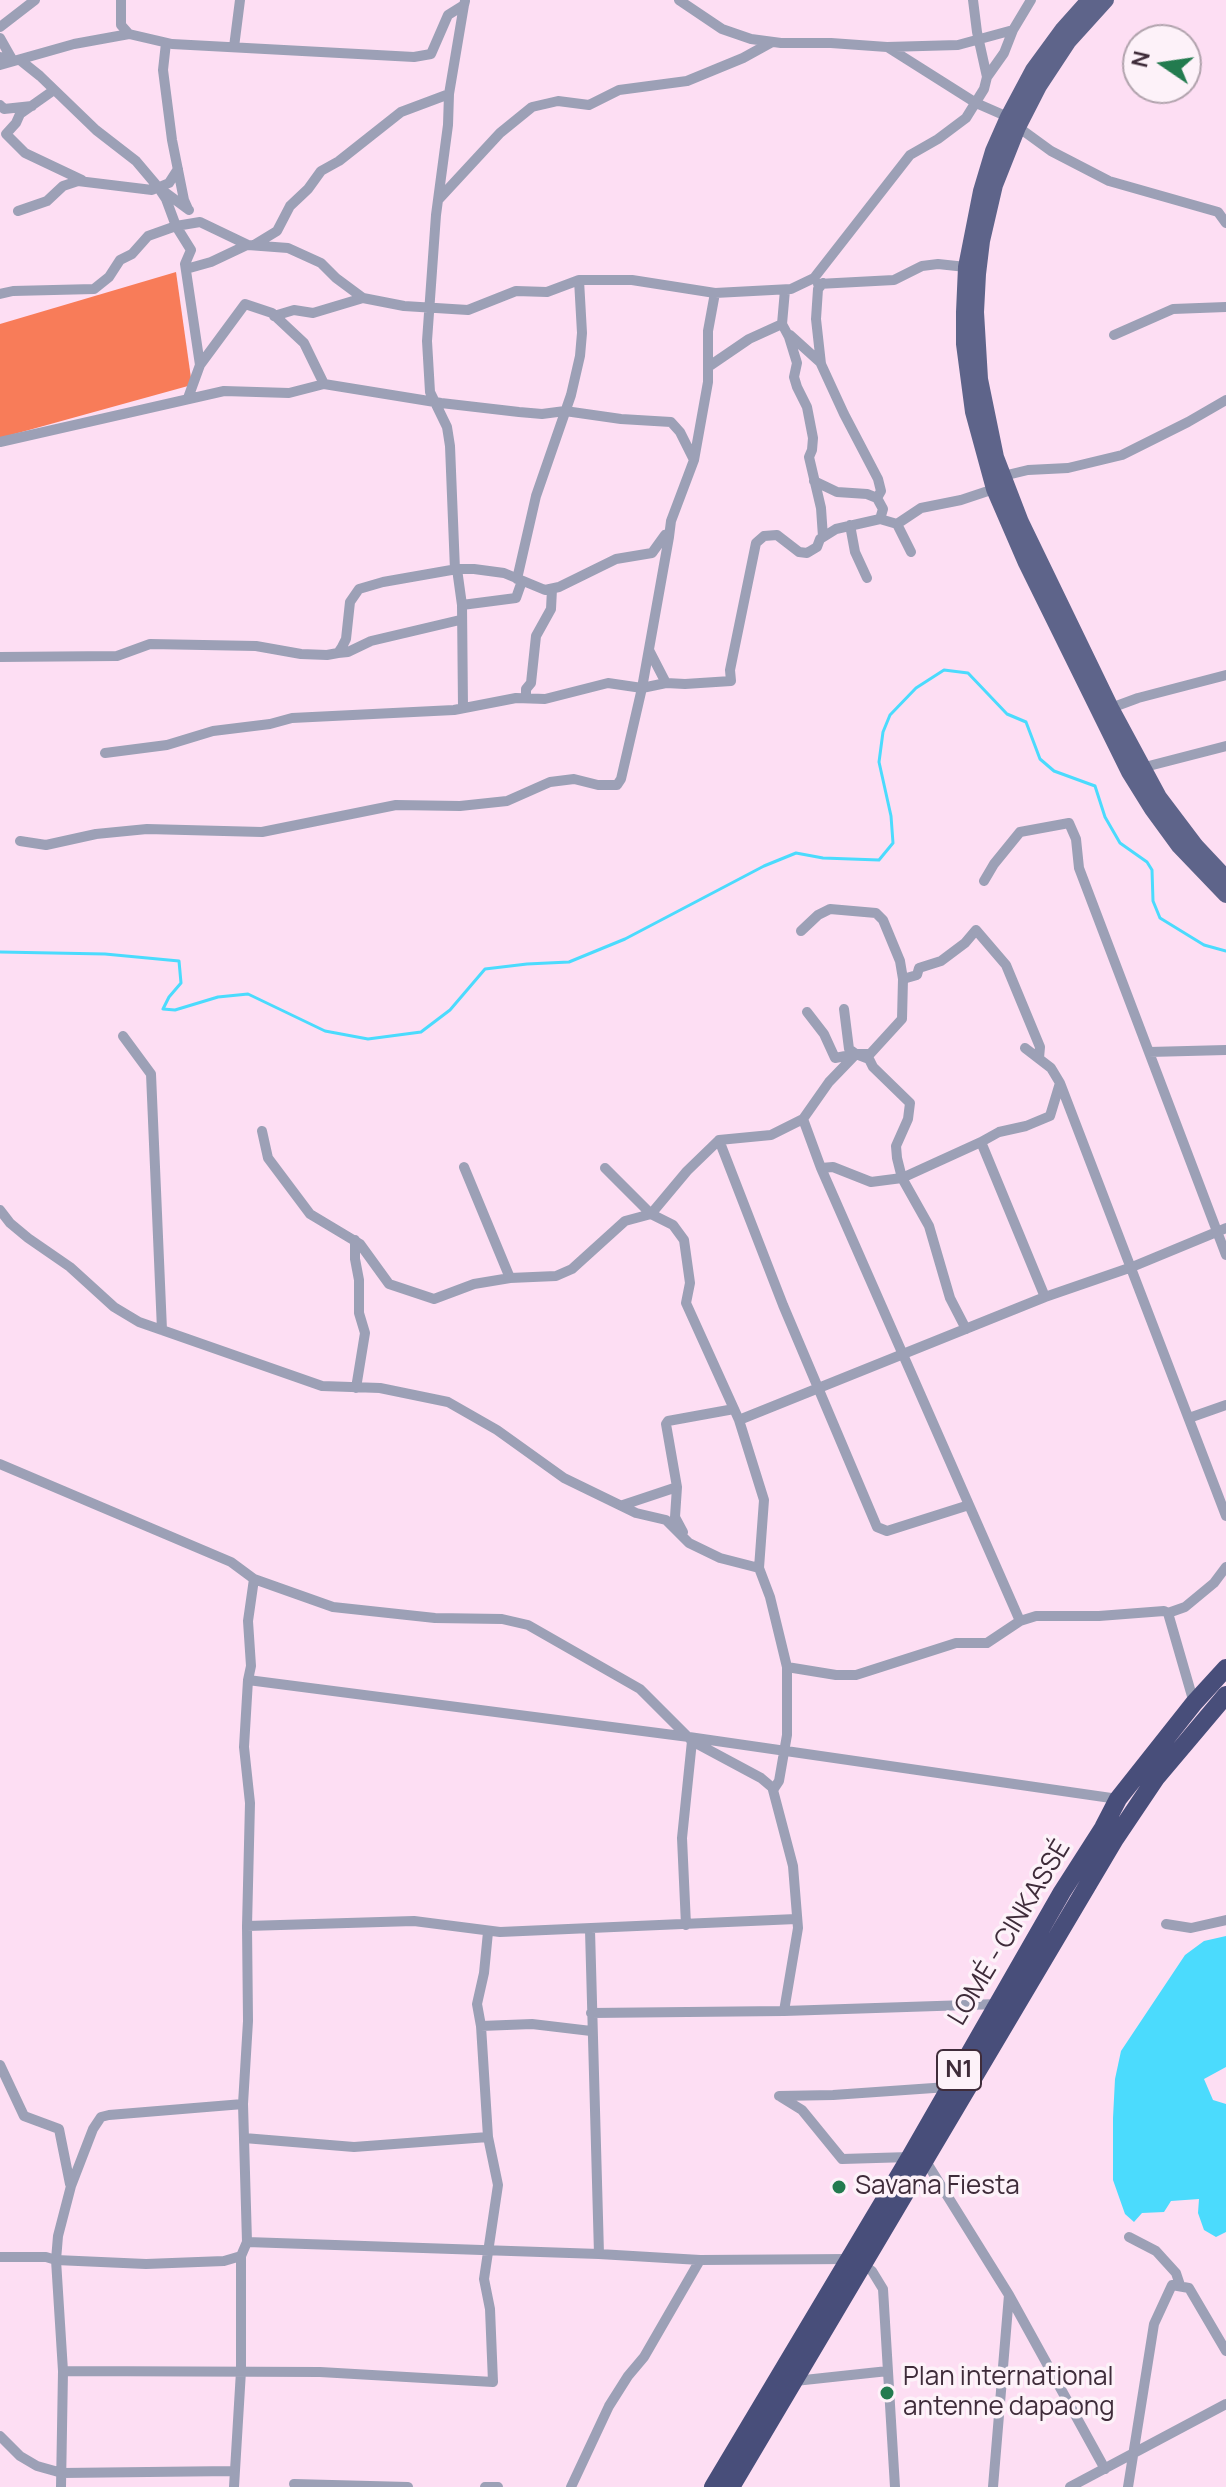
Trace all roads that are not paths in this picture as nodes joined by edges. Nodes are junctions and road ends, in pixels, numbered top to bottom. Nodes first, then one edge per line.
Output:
1 (35, 0) edge
2 (121, 0) edge
3 (240, 0) edge
4 (679, 0) edge
5 (973, 0) edge
6 (1031, 0) edge
7 (1089, 0) edge
8 (1106, 0) edge
9 (464, 3) edge
10 (0, 27) edge
11 (1013, 30) junction
12 (129, 34) junction
13 (0, 38) edge
14 (979, 41) junction
15 (772, 42) junction
16 (166, 43) junction
17 (234, 47) junction
18 (887, 47) junction
19 (0, 57) edge
20 (17, 61) junction
21 (0, 65) edge
22 (987, 77) junction
23 (54, 90) junction
24 (449, 94) junction
25 (976, 103) junction
26 (0, 105) edge
27 (32, 106) junction
28 (1013, 122) junction
29 (178, 170) junction
30 (84, 181) junction
31 (158, 187) junction
32 (172, 198) junction
33 (438, 200) junction
34 (189, 210) junction
35 (18, 211) dead end
36 (171, 211) junction
37 (200, 222) junction
38 (1226, 223) edge
39 (176, 226) junction
40 (251, 245) junction
41 (966, 267) junction
42 (186, 269) junction
43 (579, 280) junction
44 (823, 283) junction
45 (804, 285) junction
46 (785, 290) junction
47 (715, 293) junction
48 (0, 294) edge
49 (363, 298) junction
50 (430, 307) junction
51 (1226, 307) edge
52 (274, 316) junction
53 (784, 327) junction
54 (1114, 335) dead end
55 (821, 363) junction
56 (200, 365) junction
57 (708, 367) junction
58 (324, 384) junction
59 (188, 398) junction
60 (1226, 400) edge
61 (435, 402) junction
62 (565, 411) junction
63 (0, 442) edge
64 (694, 460) junction
65 (814, 481) junction
66 (999, 482) junction
67 (877, 498) junction
68 (880, 519) junction
69 (897, 524) junction
70 (850, 525) junction
71 (669, 537) junction
72 (823, 537) junction
73 (911, 552) dead end
74 (456, 570) junction
75 (867, 578) dead end
76 (520, 580) junction
77 (552, 589) junction
78 (462, 605) junction
79 (460, 620) junction
80 (649, 650) junction
81 (338, 653) junction
82 (0, 657) edge
83 (1226, 675) edge
84 (666, 683) junction
85 (642, 688) junction
86 (526, 698) junction
87 (463, 708) junction
88 (1111, 708) junction
89 (1226, 746) edge
90 (105, 753) dead end
91 (1141, 768) junction
92 (20, 841) dead end
93 (1226, 878) edge
94 (984, 881) dead end
95 (1226, 895) edge
96 (801, 931) dead end
97 (903, 979) junction
98 (844, 1009) dead end
99 (807, 1012) dead end
100 (123, 1036) dead end
101 (1025, 1048) dead end
102 (1226, 1050) edge
103 (1149, 1052) junction
104 (856, 1054) junction
105 (1039, 1058) junction
106 (1060, 1083) junction
107 (803, 1119) junction
108 (262, 1131) dead end
109 (719, 1140) junction
110 (981, 1142) junction
111 (464, 1167) dead end
112 (605, 1168) dead end
113 (821, 1168) junction
114 (902, 1178) junction
115 (660, 1203) junction
116 (0, 1210) edge
117 (651, 1214) junction
118 (662, 1220) junction
119 (1221, 1229) edge
120 (355, 1240) junction
121 (1226, 1255) edge
122 (1132, 1267) junction
123 (510, 1278) junction
124 (1045, 1297) junction
125 (966, 1329) junction
126 (162, 1330) junction
127 (903, 1354) junction
128 (356, 1388) junction
129 (819, 1389) junction
130 (1226, 1405) edge
131 (734, 1409) junction
132 (1189, 1418) junction
133 (739, 1420) junction
134 (0, 1464) edge
135 (677, 1487) junction
136 (623, 1505) junction
137 (969, 1505) junction
138 (1226, 1516) edge
139 (689, 1543) junction
140 (1226, 1567) edge
141 (759, 1568) junction
142 (254, 1579) junction
143 (1168, 1613) junction
144 (1020, 1621) junction
145 (787, 1667) junction
146 (1226, 1668) edge
147 (248, 1680) junction
148 (1226, 1695) edge
149 (1194, 1703) junction
150 (691, 1739) junction
151 (783, 1752) junction
152 (774, 1789) junction
153 (1118, 1799) junction
154 (796, 1919) junction
155 (1226, 1920) edge
156 (1166, 1924) dead end
157 (686, 1925) junction
158 (247, 1926) junction
159 (590, 1930) junction
160 (488, 1932) dead end
161 (998, 2004) junction
162 (784, 2011) junction
163 (591, 2013) junction
164 (481, 2026) junction
165 (591, 2031) junction
166 (0, 2065) edge
167 (948, 2087) junction
168 (243, 2104) junction
169 (488, 2137) junction
170 (244, 2138) junction
171 (918, 2158) junction
172 (71, 2186) junction
173 (1129, 2237) dead end
174 (247, 2242) junction
175 (488, 2249) junction
176 (599, 2254) junction
177 (241, 2256) junction
178 (0, 2257) edge
179 (56, 2260) junction
180 (700, 2260) junction
181 (856, 2261) junction
182 (1180, 2285) junction
183 (1009, 2295) junction
184 (1226, 2351) edge
185 (63, 2371) junction
186 (241, 2371) junction
187 (888, 2371) junction
188 (795, 2381) junction
189 (1226, 2404) edge
190 (0, 2436) edge
191 (1133, 2454) junction
192 (1105, 2469) junction
193 (234, 2471) junction
194 (62, 2473) junction
195 (294, 2484) dead end
196 (61, 2487) edge
197 (234, 2487) edge
198 (408, 2487) edge
199 (485, 2487) edge
200 (498, 2487) edge
201 (571, 2487) edge
202 (713, 2487) edge
203 (731, 2487) edge
204 (895, 2487) edge
205 (993, 2487) edge
206 (1070, 2487) edge
207 (1128, 2487) edge

1 - 10 street
2 - 12 street
3 - 17 street
4 - 15 street
5 - 14 street
6 - 11 street
7 - 28 main road
8 - 28 main road
9 - 17 street
9 - 24 street
11 - 14 street
11 - 22 street
12 - 16 street
12 - 20 street
13 - 20 street
14 - 18 street
14 - 22 street
15 - 18 street
15 - 33 street
16 - 17 street
16 - 29 street
18 - 25 street
19 - 20 street
20 - 21 street
20 - 23 street
22 - 25 street
23 - 27 street
23 - 31 street
24 - 33 street
24 - 40 street
25 - 28 street
25 - 45 street
26 - 27 street
27 - 30 street
28 - 38 street
28 - 41 main road
28 - 66 main road
29 - 31 street
29 - 32 street
29 - 34 street
30 - 31 street
30 - 35 street
31 - 32 street
31 - 36 street
32 - 34 street
32 - 36 street
33 - 50 street
34 - 37 street
36 - 39 street
37 - 39 street
37 - 40 street
39 - 42 street
39 - 48 street
40 - 42 street
40 - 49 street
41 - 44 street
41 - 66 main road
42 - 56 street
43 - 47 street
43 - 50 street
43 - 62 street
44 - 45 street
44 - 55 street
45 - 46 street
46 - 47 street
46 - 53 street
47 - 57 street
49 - 50 street
49 - 52 street
50 - 61 street
51 - 54 street
52 - 56 street
52 - 58 street
53 - 55 street
53 - 57 street
53 - 65 street
55 - 67 street
56 - 59 street
57 - 64 street
58 - 59 street
58 - 61 street
59 - 63 street
60 - 66 street
61 - 62 street
61 - 74 street
62 - 64 street
62 - 76 street
64 - 71 street
65 - 67 street
65 - 72 street
66 - 69 street
66 - 88 main road
66 - 95 main road
67 - 68 street
68 - 69 street
68 - 70 street
69 - 73 street
70 - 72 street
70 - 75 street
71 - 77 street
71 - 80 street
72 - 84 street
74 - 76 street
74 - 78 street
74 - 81 street
76 - 77 street
76 - 78 street
77 - 86 street
78 - 79 street
79 - 81 street
79 - 87 street
80 - 84 street
80 - 85 street
81 - 82 street
83 - 88 street
84 - 85 street
85 - 86 street
85 - 92 street
86 - 87 street
87 - 90 street
88 - 91 main road
89 - 91 street
91 - 93 main road
94 - 103 street
96 - 97 street
97 - 104 street
97 - 105 street
98 - 104 street
99 - 104 street
100 - 126 street
101 - 105 street
102 - 103 street
103 - 119 street
104 - 107 street
104 - 114 street
105 - 106 street
106 - 110 street
106 - 122 street
107 - 109 street
107 - 113 street
108 - 120 street
109 - 115 street
109 - 129 street
110 - 114 street
110 - 124 street
111 - 123 street
112 - 117 street
113 - 114 street
113 - 127 street
114 - 125 street
115 - 117 street
115 - 118 street
116 - 126 street
117 - 118 street
117 - 123 street
118 - 131 street
119 - 121 street
119 - 122 street
120 - 123 street
120 - 128 street
122 - 124 street
122 - 132 street
124 - 125 street
125 - 127 street
126 - 128 street
127 - 129 street
127 - 137 street
128 - 136 street
129 - 133 street
129 - 137 street
130 - 132 street
131 - 133 street
131 - 135 street
132 - 138 street
133 - 141 street
134 - 142 street
135 - 136 street
135 - 139 street
136 - 139 street
137 - 144 street
139 - 141 street
140 - 143 street
141 - 145 street
142 - 147 street
142 - 150 street
143 - 144 street
143 - 149 street
144 - 145 street
145 - 151 street
146 - 149 highway, LOMÉ - CINKASSÉ / N1
147 - 150 street
147 - 158 street
148 - 171 highway, LOMÉ - CINKASSÉ / N1
149 - 153 highway, LOMÉ - CINKASSÉ / N1
150 - 151 street
150 - 152 street
150 - 157 street
151 - 152 street
151 - 153 street
152 - 154 street
153 - 161 highway, LOMÉ - CINKASSÉ / N1
154 - 157 street
154 - 162 street
155 - 156 street
157 - 159 street
158 - 159 street
158 - 168 street
159 - 163 street
160 - 164 street
161 - 162 street
161 - 167 highway, LOMÉ - CINKASSÉ / N1
162 - 163 street
163 - 165 street
164 - 165 street
164 - 169 street
165 - 176 street
166 - 172 street
167 - 171 highway, LOMÉ - CINKASSÉ / N1
167 - 171 street
168 - 170 street
168 - 172 street
169 - 170 street
169 - 175 street
170 - 174 street
171 - 181 highway, LOMÉ - CINKASSÉ / N1
171 - 183 street
172 - 179 street
173 - 182 street
174 - 175 street
174 - 177 street
175 - 176 street
175 - 186 street
176 - 180 street
177 - 179 street
177 - 186 street
178 - 179 street
179 - 185 street
180 - 181 street
180 - 201 street
181 - 187 street
181 - 188 highway, LOMÉ - CINKASSÉ / N1
181 - 202 highway, LOMÉ - CINKASSÉ / N1
182 - 184 street
182 - 191 street
183 - 192 street
183 - 205 street
185 - 186 street
185 - 194 street
186 - 193 street
187 - 188 street
187 - 204 street
188 - 203 highway, LOMÉ - CINKASSÉ / N1
189 - 191 street
190 - 194 street
191 - 192 street
191 - 207 street
192 - 206 street
193 - 194 street
193 - 197 street
194 - 196 street
195 - 198 street
199 - 200 street

